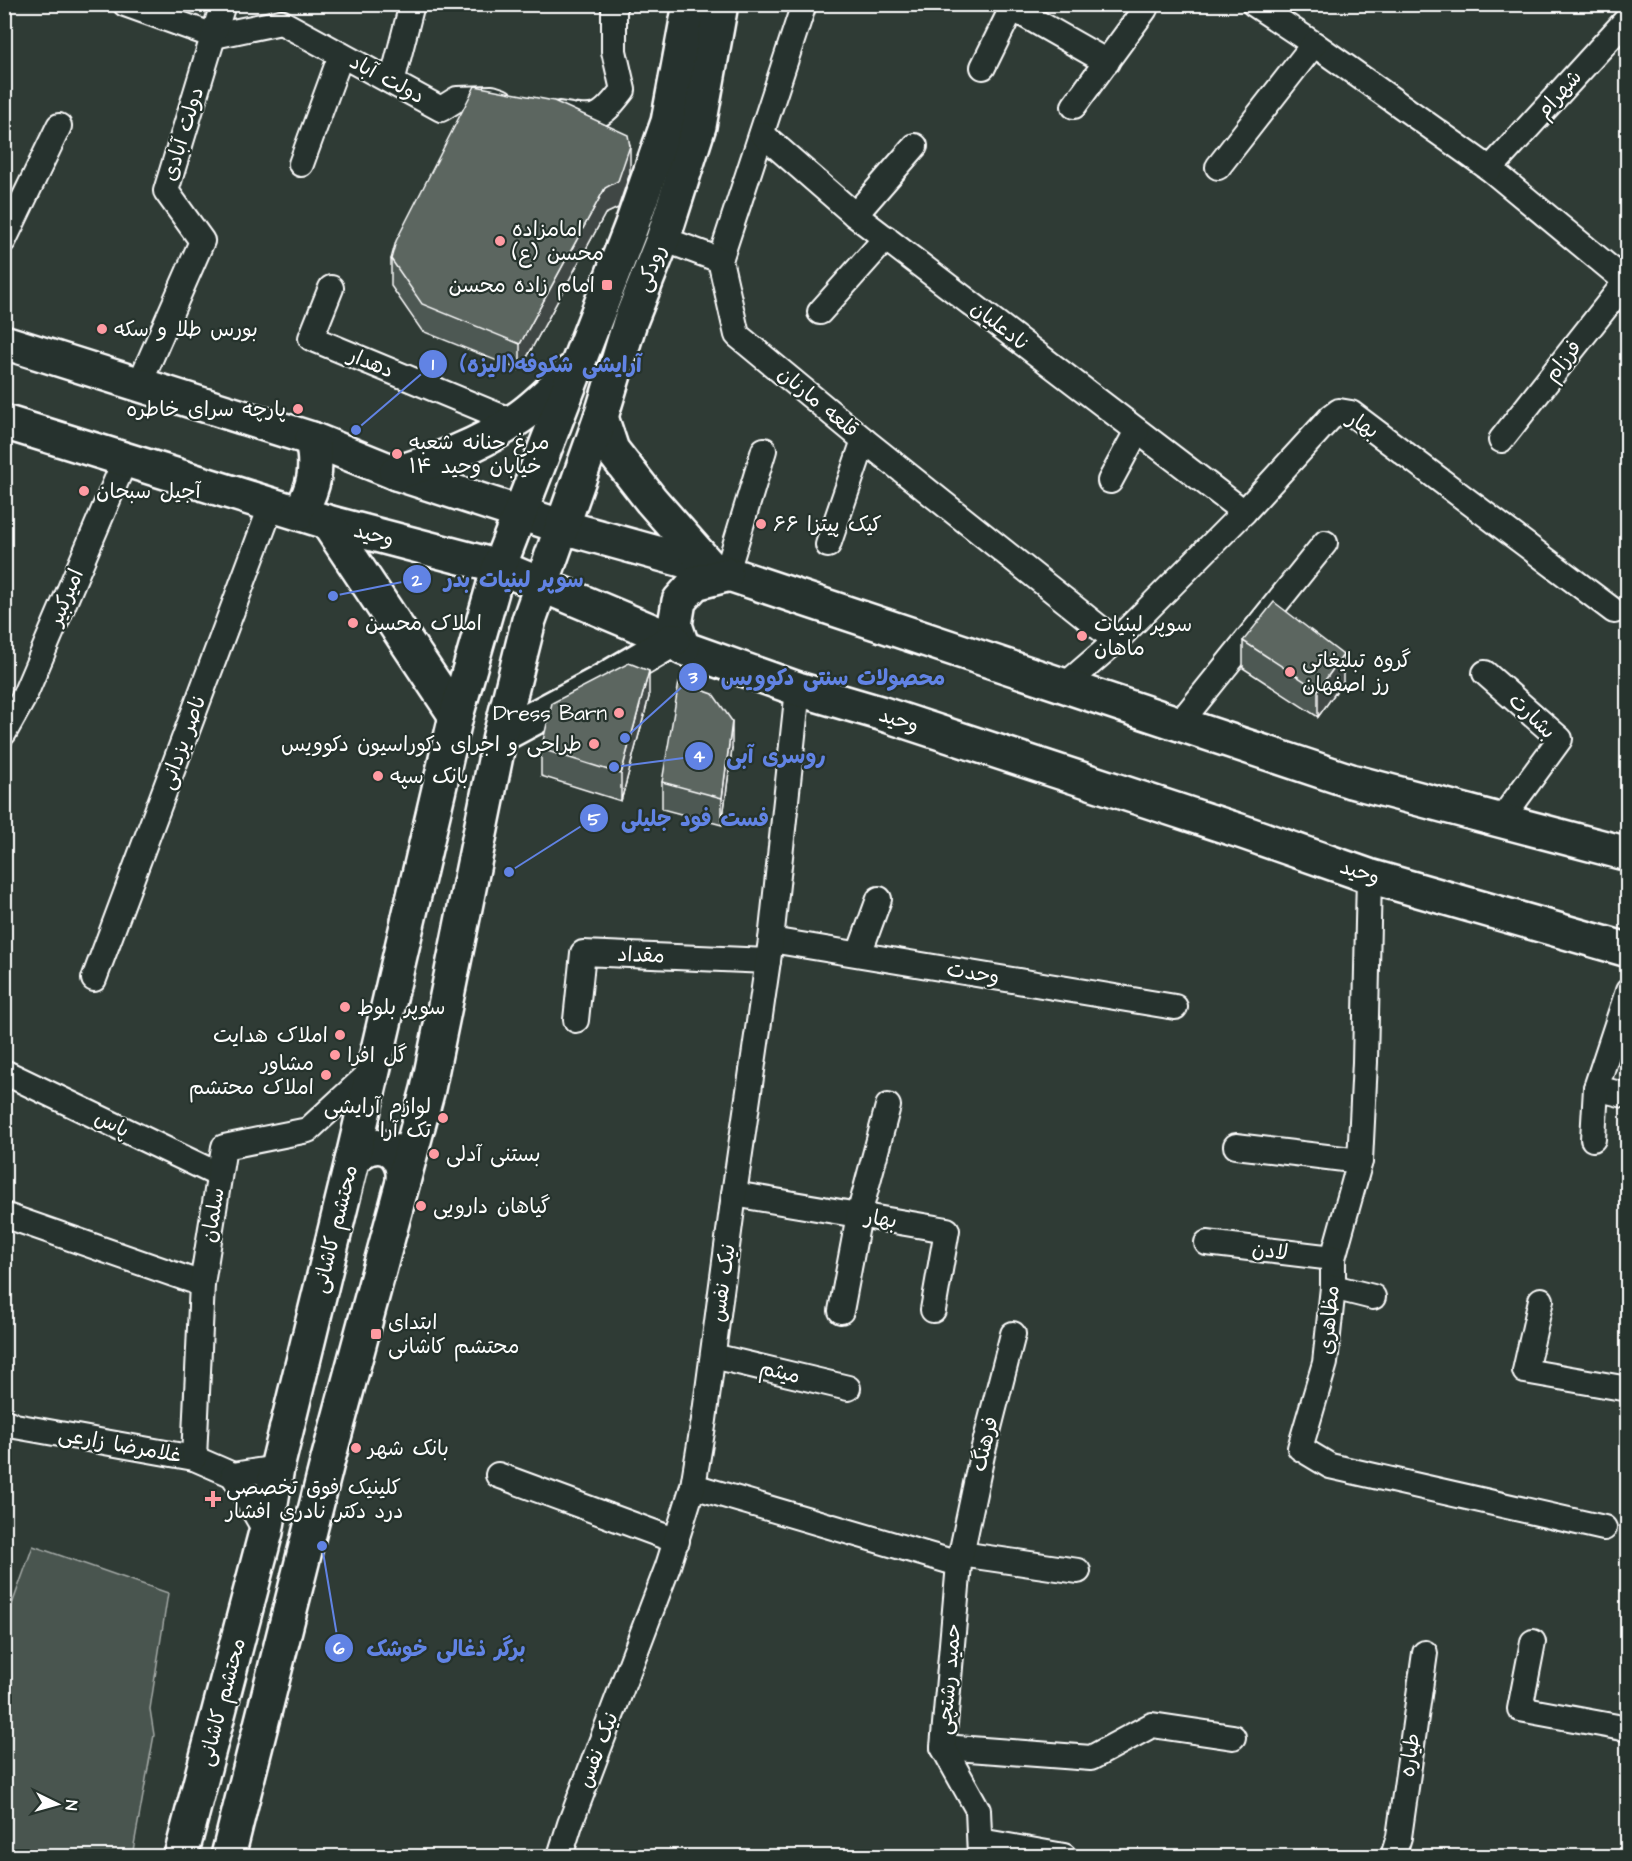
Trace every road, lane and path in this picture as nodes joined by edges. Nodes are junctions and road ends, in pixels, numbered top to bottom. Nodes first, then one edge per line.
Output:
1 (125, 4) edge
2 (224, 4) edge
3 (412, 4) edge
4 (614, 4) edge
5 (690, 4) edge
6 (721, 4) edge
7 (804, 4) edge
8 (1254, 4) edge
9 (1010, 6) edge
10 (1145, 9) dead end
11 (1628, 18) edge
12 (214, 36) junction
13 (1314, 44) junction
14 (341, 55) junction
15 (1107, 62) junction
16 (984, 67) dead end
17 (392, 82) junction
18 (1074, 106) dead end
19 (59, 126) dead end
20 (762, 134) junction
21 (915, 146) dead end
22 (302, 164) dead end
23 (1218, 167) dead end
24 (1490, 169) junction
25 (855, 215) junction
26 (663, 238) junction
27 (886, 238) junction
28 (4, 240) edge
29 (720, 260) junction
30 (1627, 281) edge
31 (331, 288) dead end
32 (820, 312) dead end
33 (4, 342) edge
34 (577, 365) junction
35 (139, 385) junction
36 (601, 417) junction
37 (4, 422) edge
38 (514, 422) junction
39 (1137, 431) junction
40 (312, 439) junction
41 (864, 440) junction
42 (1501, 440) dead end
43 (764, 450) dead end
44 (125, 460) junction
45 (396, 473) junction
46 (1110, 481) dead end
47 (520, 512) junction
48 (1244, 512) junction
49 (300, 513) junction
50 (563, 527) junction
51 (1325, 543) dead end
52 (828, 545) dead end
53 (499, 567) junction
54 (718, 572) junction
55 (542, 585) junction
56 (1614, 611) dead end
57 (1116, 640) junction
58 (678, 644) junction
59 (1485, 673) dead end
60 (1064, 686) junction
61 (798, 689) junction
62 (14, 695) edge
63 (456, 716) junction
64 (1179, 724) junction
65 (4, 733) edge
66 (501, 736) junction
67 (1500, 820) junction
68 (1628, 854) edge
69 (1369, 876) junction
70 (879, 899) dead end
71 (769, 950) junction
72 (1628, 950) edge
73 (859, 954) junction
74 (94, 979) dead end
75 (1628, 991) edge
76 (1175, 1007) dead end
77 (576, 1020) dead end
78 (374, 1070) junction
79 (4, 1072) edge
80 (1596, 1088) junction
81 (1628, 1096) edge
82 (888, 1106) dead end
83 (1593, 1139) dead end
84 (1236, 1146) dead end
85 (352, 1161) junction
86 (1360, 1161) junction
87 (219, 1175) junction
88 (403, 1181) junction
89 (734, 1194) junction
90 (4, 1215) edge
91 (859, 1215) junction
92 (1207, 1243) dead end
93 (1333, 1258) junction
94 (202, 1284) junction
95 (1334, 1287) junction
96 (1373, 1297) dead end
97 (1541, 1300) dead end
98 (933, 1310) dead end
99 (841, 1311) dead end
100 (1013, 1334) dead end
101 (713, 1356) junction
102 (848, 1388) dead end
103 (1628, 1389) edge
104 (4, 1421) edge
105 (194, 1458) junction
106 (276, 1468) junction
107 (232, 1475) junction
108 (498, 1475) dead end
109 (693, 1486) junction
110 (1604, 1528) dead end
111 (266, 1532) junction
112 (677, 1541) junction
113 (960, 1559) junction
114 (1078, 1571) dead end
115 (1533, 1642) dead end
116 (1425, 1653) dead end
117 (1628, 1730) edge
118 (1233, 1737) dead end
119 (943, 1747) junction
120 (980, 1849) edge
121 (182, 1857) edge
122 (228, 1857) edge
123 (560, 1857) edge
124 (1064, 1857) edge
125 (1393, 1857) edge

1 - 12 street
2 - 12 street, دولت آبادی
3 - 17 street
4 - 17 street, دولت آباد
5 - 34 main road, رودکی
6 - 26 main road, رودکی
7 - 20 street
8 - 13 street
9 - 15 street
9 - 16 street
10 - 15 street
11 - 24 street, شهرام
12 - 14 street, دولت آباد
12 - 35 street, دولت آبادی
13 - 23 street
13 - 24 street
14 - 17 street, دولت آباد
14 - 22 street
15 - 18 street
19 - 28 street
20 - 25 street, نادعلیان
20 - 29 street
21 - 25 street
24 - 30 street
25 - 27 street, نادعلیان
26 - 29 street
26 - 36 main road, رودکی
27 - 32 street
27 - 39 street, نادعلیان
29 - 41 street, قلعه مارنان
30 - 42 street, فرزام
31 - 38 street, دهدار
33 - 35 main road
34 - 38 main road
34 - 47 main road, رودکی
35 - 40 main road
36 - 50 main road, رودکی
36 - 54 main road
37 - 44 main road, وحید
38 - 45 main road
39 - 46 street
39 - 48 street, نادعلیان
40 - 45 main road
40 - 49 main road
41 - 52 street
41 - 57 street, قلعه مارنان
43 - 54 street
44 - 49 main road, وحید
44 - 62 street, امیرکبیر
45 - 47 main road
47 - 50 main road
47 - 53 main road, رودکی
48 - 56 street, بهار
48 - 57 street, بهار
49 - 53 main road, وحید
49 - 63 main road
49 - 74 street, ناصر یزدانی
50 - 54 main road
50 - 55 main road, رودکی
51 - 64 street
53 - 55 main road, وحید
53 - 63 main road, محتشم کاشانی
54 - 58 main road
54 - 60 main road
55 - 58 main road, وحید
55 - 66 main road, محتشم کاشانی
57 - 60 street
58 - 61 main road, وحید
58 - 66 main road
59 - 67 street, بشارت
60 - 64 main road
61 - 69 main road, وحید
61 - 71 street, نیک نفس
62 - 65 street, امیرکبیر
63 - 78 main road, محتشم کاشانی
64 - 67 main road
66 - 88 main road, محتشم کاشانی
67 - 68 main road
69 - 72 main road, وحید
69 - 86 street, مظاهری
70 - 73 street
71 - 73 street, وحدت
71 - 77 street, مقداد
71 - 89 street, نیک نفس
73 - 76 street, وحدت
75 - 80 street
78 - 85 main road, محتشم کاشانی
78 - 87 street, سلمان
79 - 87 street, پاس
80 - 81 street
80 - 83 street
82 - 91 street
84 - 86 street
85 - 88 main road
85 - 106 main road, محتشم کاشانی
86 - 93 street, مظاهری
87 - 94 street, سلمان
88 - 122 main road, محتشم کاشانی
89 - 91 street, بهار
89 - 101 street, نیک نفس
90 - 94 street
91 - 98 street, بهار
91 - 99 street
92 - 93 street, لادن
93 - 95 street, مظاهری
94 - 105 street, سلمان
95 - 96 street
95 - 110 street, مظاهری
97 - 103 street
100 - 113 street, فرهنگ
101 - 102 street, میثم
101 - 109 street, نیک نفس
104 - 105 street, غلامرضا زارعی
105 - 107 street, غلامرضا زارعی
106 - 107 street
106 - 111 main road, محتشم کاشانی
107 - 111 street
108 - 112 street
109 - 112 street, نیک نفس
109 - 113 street
111 - 121 main road, محتشم کاشانی
112 - 123 street, نیک نفس
113 - 114 street
113 - 119 street, حمید رشتچی
115 - 117 street
116 - 125 street, طیاره
118 - 119 street
119 - 120 street, حمید رشتچی
120 - 124 street

